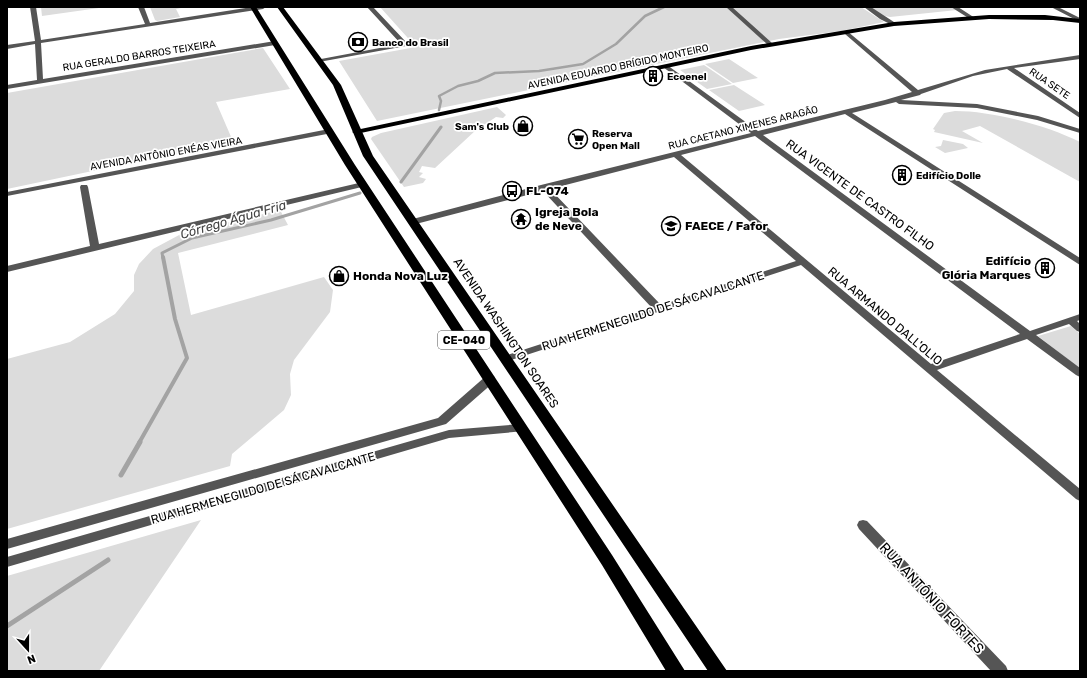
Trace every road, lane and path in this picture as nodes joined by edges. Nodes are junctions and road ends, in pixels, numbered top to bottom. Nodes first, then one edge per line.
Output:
1 (33, 7) edge
2 (141, 7) edge
3 (280, 7) edge
4 (370, 7) edge
5 (729, 7) edge
6 (867, 7) edge
7 (954, 7) edge
8 (1054, 7) edge
9 (257, 8) edge
10 (963, 12) junction
11 (972, 18) junction
12 (1052, 18) junction
13 (1080, 21) edge
14 (890, 24) junction
15 (148, 25) junction
16 (847, 33) junction
17 (38, 42) junction
18 (275, 43) junction
19 (770, 44) junction
20 (7, 47) edge
21 (1080, 57) edge
22 (321, 61) junction
23 (665, 66) junction
24 (1008, 67) junction
25 (40, 81) junction
26 (7, 87) edge
27 (918, 94) junction
28 (887, 102) junction
29 (846, 112) junction
30 (1080, 116) edge
31 (329, 131) junction
32 (1080, 131) edge
33 (356, 132) junction
34 (755, 134) junction
35 (675, 154) junction
36 (363, 184) junction
37 (84, 187) dead end
38 (544, 187) junction
39 (7, 194) edge
40 (412, 222) junction
41 (95, 248) junction
42 (802, 262) junction
43 (1080, 262) edge
44 (7, 269) edge
45 (658, 308) junction
46 (1075, 318) edge
47 (1080, 329) edge
48 (1028, 335) junction
49 (505, 360) junction
50 (928, 369) junction
51 (1080, 373) edge
52 (490, 379) junction
53 (442, 421) junction
54 (521, 428) junction
55 (449, 434) junction
56 (1080, 496) edge
57 (863, 525) dead end
58 (7, 544) edge
59 (7, 562) edge
60 (676, 671) edge
61 (718, 671) edge
62 (1002, 671) edge

1 - 17 street
2 - 15 street
3 - 22 highway, AVENIDA WASHINGTON SOARES / CE-040
4 - 22 street
5 - 19 street
6 - 14 street
7 - 10 street
8 - 13 street
9 - 15 street
9 - 18 highway, CE-040
10 - 11 street
10 - 12 main road, AVENIDA EDUARDO BRÍGIDO MONTEIRO
10 - 14 main road, AVENIDA EDUARDO BRÍGIDO MONTEIRO
11 - 12 main road, AVENIDA EDUARDO BRÍGIDO MONTEIRO
11 - 14 main road, AVENIDA EDUARDO BRÍGIDO MONTEIRO
12 - 13 main road, AVENIDA EDUARDO BRÍGIDO MONTEIRO
14 - 16 main road, AVENIDA EDUARDO BRÍGIDO MONTEIRO
15 - 17 street
16 - 19 main road, AVENIDA EDUARDO BRÍGIDO MONTEIRO
16 - 27 street
17 - 20 street
17 - 25 street
18 - 25 street, RUA GERALDO BARROS TEIXEIRA
18 - 31 highway, CE-040
19 - 23 main road, AVENIDA EDUARDO BRÍGIDO MONTEIRO
21 - 24 street, RUA CAETANO XIMENES ARAGÃO
22 - 33 highway, AVENIDA WASHINGTON SOARES / CE-040
23 - 33 main road, AVENIDA EDUARDO BRÍGIDO MONTEIRO
23 - 34 street, RUA VICENTE DE CASTRO FILHO
24 - 27 street, RUA CAETANO XIMENES ARAGÃO
24 - 30 street, RUA SETE
25 - 26 street, RUA GERALDO BARROS TEIXEIRA
27 - 28 street, RUA CAETANO XIMENES ARAGÃO
28 - 29 street, RUA CAETANO XIMENES ARAGÃO
28 - 32 street
29 - 34 street, RUA CAETANO XIMENES ARAGÃO
29 - 43 street
31 - 36 highway, CE-040
31 - 39 street, AVENIDA ANTÔNIO ENÉAS VIEIRA
33 - 40 highway, AVENIDA WASHINGTON SOARES / CE-040
34 - 35 street, RUA CAETANO XIMENES ARAGÃO
34 - 48 street, RUA VICENTE DE CASTRO FILHO
35 - 38 street, RUA CAETANO XIMENES ARAGÃO
35 - 42 street, RUA ARMANDO DALL'OLIO
36 - 41 street
36 - 52 highway, CE-040
37 - 41 street
38 - 40 street, RUA CAETANO XIMENES ARAGÃO
38 - 45 street
40 - 49 highway, AVENIDA WASHINGTON SOARES / CE-040
41 - 44 street
42 - 45 street, RUA HERMENEGILDO DE SÁ CAVALCANTE
42 - 50 street, RUA ARMANDO DALL'OLIO
45 - 49 street, RUA HERMENEGILDO DE SÁ CAVALCANTE
46 - 47 street
46 - 48 street
48 - 50 street
48 - 51 street, RUA VICENTE DE CASTRO FILHO
49 - 61 highway, AVENIDA WASHINGTON SOARES / CE-040
50 - 56 street, RUA ARMANDO DALL'OLIO
52 - 53 street, RUA HERMENEGILDO DE SÁ CAVALCANTE
52 - 54 highway, CE-040
53 - 55 street
53 - 58 street, RUA HERMENEGILDO DE SÁ CAVALCANTE
54 - 55 street, RUA HERMENEGILDO DE SÁ CAVALCANTE
54 - 60 highway, CE-040
55 - 59 street, RUA HERMENEGILDO DE SÁ CAVALCANTE
57 - 62 street, RUA ANTÔNIO FORTES

